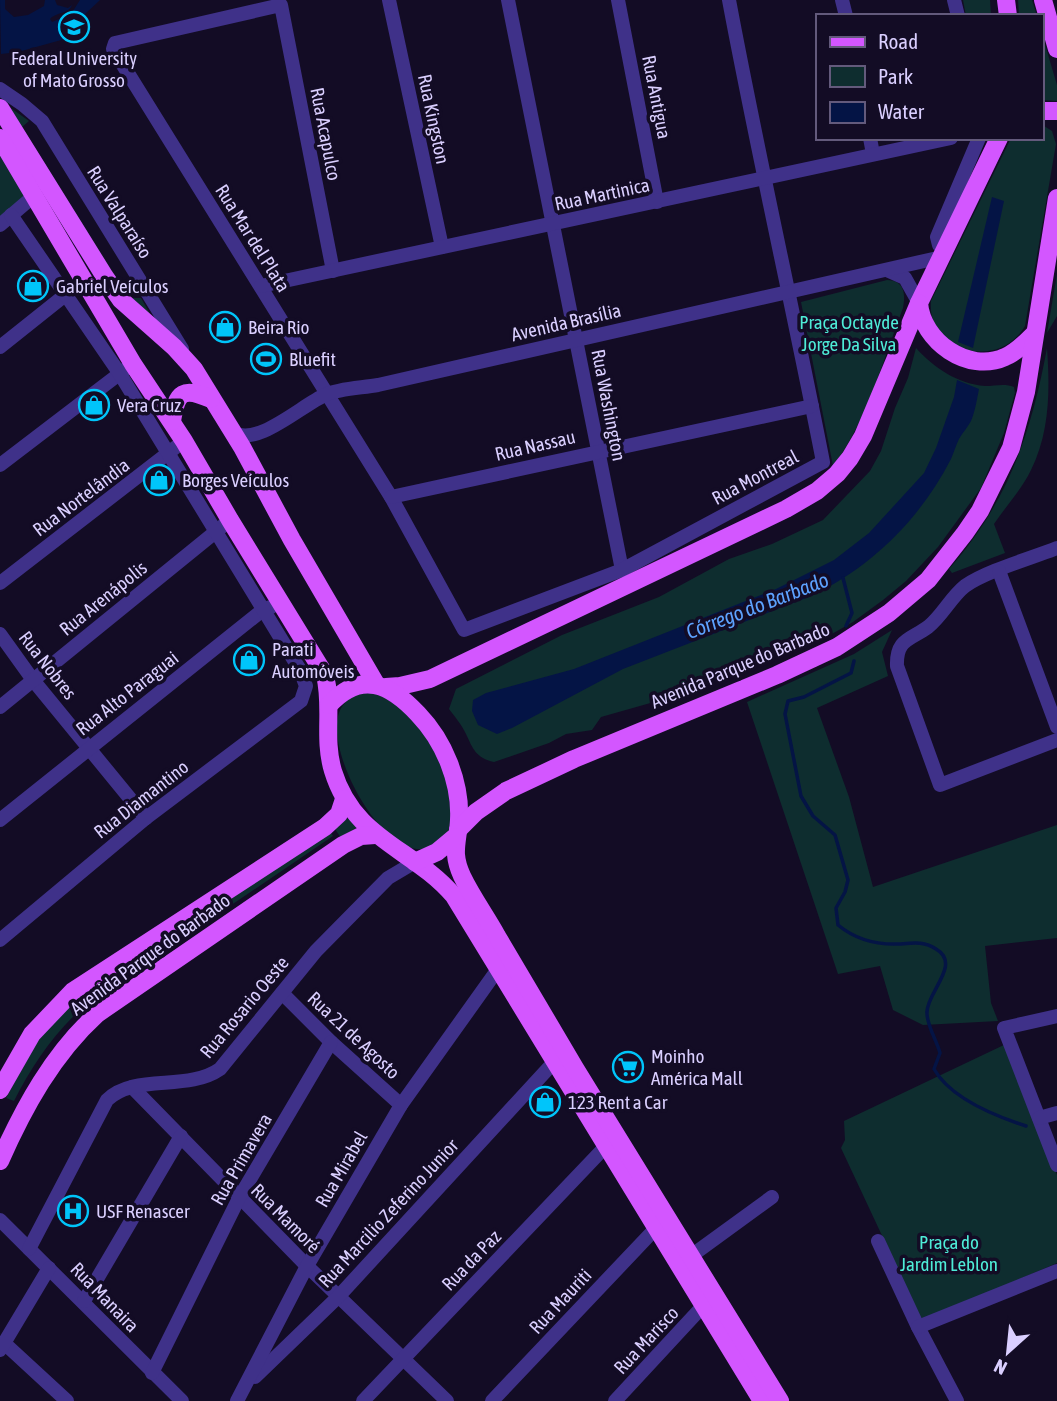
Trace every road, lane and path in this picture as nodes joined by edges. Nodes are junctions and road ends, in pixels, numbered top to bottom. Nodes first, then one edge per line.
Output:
1 (389, 0) edge
2 (508, 0) edge
3 (618, 0) edge
4 (729, 0) edge
5 (1042, 0) edge
6 (113, 49) joint
7 (1057, 49) edge
8 (0, 89) edge
9 (0, 108) edge
10 (0, 138) edge
11 (870, 140) edge
12 (941, 140) edge
13 (978, 140) edge
14 (998, 140) edge
15 (873, 154) junction
16 (763, 180) junction
17 (35, 195) junction
18 (1057, 198) edge
19 (657, 202) junction
20 (5, 220) edge
21 (553, 224) junction
22 (1057, 243) edge
23 (442, 247) junction
24 (943, 253) junction
25 (1047, 263) junction
26 (887, 270) junction
27 (333, 271) junction
28 (84, 281) junction
29 (261, 286) junction
30 (789, 293) junction
31 (65, 294) junction
32 (920, 309) junction
33 (1035, 333) junction
34 (576, 338) junction
35 (0, 347) edge
36 (127, 369) junction
37 (194, 369) junction
38 (326, 394) junction
39 (211, 398) junction
40 (812, 406) junction
41 (172, 421) junction
42 (233, 432) junction
43 (262, 432) junction
44 (184, 441) junction
45 (598, 451) junction
46 (169, 453) junction
47 (250, 461) junction
48 (0, 465) edge
49 (391, 498) junction
50 (223, 526) junction
51 (1057, 548) edge
52 (622, 570) junction
53 (999, 571) junction
54 (0, 583) edge
55 (272, 605) junction
56 (464, 629) joint
57 (0, 634) edge
58 (33, 680) junction
59 (381, 685) junction
60 (329, 705) junction
61 (0, 706) edge
62 (1057, 727) edge
63 (1057, 740) edge
64 (89, 747) junction
65 (344, 799) junction
66 (146, 818) junction
67 (0, 820) edge
68 (457, 833) junction
69 (375, 835) junction
70 (415, 862) junction
71 (0, 940) edge
72 (498, 969) junction
73 (282, 993) junction
74 (1057, 1016) edge
75 (331, 1042) junction
76 (555, 1061) junction
77 (132, 1087) junction
78 (0, 1090) edge
79 (401, 1105) junction
80 (1057, 1113) edge
81 (1039, 1118) junction
82 (181, 1136) junction
83 (2, 1145) edge
84 (607, 1145) junction
85 (1057, 1165) edge
86 (772, 1197) dead end
87 (239, 1198) junction
88 (0, 1220) edge
89 (656, 1228) junction
90 (878, 1241) dead end
91 (29, 1249) junction
92 (691, 1256) junction
93 (307, 1266) junction
94 (49, 1268) junction
95 (1057, 1271) edge
96 (338, 1297) junction
97 (84, 1301) junction
98 (704, 1306) junction
99 (918, 1328) junction
100 (2, 1346) edge
101 (403, 1359) junction
102 (152, 1373) junction
103 (246, 1386) junction
104 (63, 1400) edge
105 (182, 1401) edge
106 (237, 1401) edge
107 (363, 1401) edge
108 (447, 1401) edge
109 (492, 1401) edge
110 (615, 1401) edge
111 (762, 1401) edge
112 (780, 1401) edge
113 (957, 1401) edge

1 - 23 street, Rua Kingston
2 - 21 street, Rua Washington
3 - 19 street, Rua Antigua
4 - 16 street, Rua Montreal
5 - 7 main road
6 - 27 street, Rua Acapulco
6 - 29 street, Rua Mar del Plata
8 - 37 street, Rua Valparaíso
9 - 37 main road
10 - 17 main road
11 - 15 street
12 - 15 street, Rua Martinica
13 - 24 street
14 - 24 main road
15 - 16 street, Rua Martinica
16 - 19 street, Rua Martinica
16 - 30 street, Rua Montreal
17 - 20 street
17 - 28 main road
18 - 25 main road, Avenida Parque do Barbado
19 - 21 street, Rua Martinica
20 - 31 street
21 - 23 street, Rua Martinica
21 - 34 street, Rua Washington
22 - 25 street
23 - 27 street, Rua Martinica
24 - 26 street, Avenida Brasília
24 - 32 main road
25 - 33 main road, Avenida Parque do Barbado
26 - 30 street, Avenida Brasília
26 - 32 street
27 - 29 street, Rua Martinica
28 - 31 street
28 - 36 main road
29 - 38 street, Rua Mar del Plata
30 - 34 street, Avenida Brasília
30 - 40 street, Rua Montreal
31 - 35 street
31 - 36 street
32 - 33 main road
32 - 59 main road
33 - 68 main road, Avenida Parque do Barbado
34 - 38 street, Avenida Brasília
34 - 45 street, Rua Washington
36 - 41 main road
36 - 46 street
36 - 48 street
37 - 39 main road
38 - 43 street, Avenida Brasília
38 - 49 street, Rua Mar del Plata
39 - 41 main road
39 - 42 main road
40 - 45 street, Rua Nassau
40 - 52 street, Rua Montreal
41 - 44 main road
42 - 43 street
42 - 47 main road
43 - 47 street
44 - 46 street, Rua Nortelândia
44 - 50 main road
45 - 49 street, Rua Nassau
45 - 52 street, Rua Washington
46 - 50 street
46 - 54 street, Rua Nortelândia
47 - 59 main road
49 - 56 street, Rua Mar del Plata
50 - 55 main road
50 - 58 street, Rua Arenápolis
51 - 53 street
52 - 56 street, Rua Montreal
53 - 62 street
53 - 63 street
55 - 60 main road
55 - 64 street, Rua Alto Paraguai
55 - 66 street, Rua Diamantino
57 - 58 street, Rua Nobres
58 - 61 street, Rua Arenápolis
58 - 64 street, Rua Nobres
59 - 60 main road
59 - 68 main road
60 - 65 main road
64 - 66 street, Rua Nobres
64 - 67 street, Rua Alto Paraguai
65 - 69 main road
65 - 78 main road, Avenida Parque do Barbado
66 - 71 street, Rua Diamantino
68 - 70 main road
68 - 92 main road
69 - 70 main road
69 - 83 main road, Avenida Parque do Barbado
70 - 72 main road
70 - 73 street, Rua Rosario Oeste
72 - 76 main road
72 - 79 street, Rua Mirabel
73 - 75 street, Rua 21 de Agosto
73 - 77 street, Rua Rosario Oeste
74 - 81 street
75 - 79 street, Rua 21 de Agosto
75 - 87 street, Rua Primavera
76 - 84 main road
76 - 96 street, Rua Marcilio Zeferino Junior
77 - 82 street, Rua Mamoré
77 - 91 street, Rua Rosario Oeste
79 - 93 street, Rua Mirabel
80 - 81 street
81 - 85 street
82 - 87 street, Rua Mamoré
82 - 97 street
84 - 89 main road
84 - 101 street, Rua da Paz
86 - 92 street
87 - 93 street, Rua Mamoré
87 - 102 street, Rua Primavera
88 - 91 street, Rua Manaira
89 - 98 main road
89 - 109 street, Rua Mauriti
90 - 99 street
91 - 94 street, Rua Manaira
92 - 112 main road
93 - 96 street, Rua Mamoré
93 - 103 street, Rua Mirabel
94 - 97 street, Rua Manaira
94 - 100 street
95 - 99 street
96 - 101 street, Rua Mamoré
96 - 103 street, Rua Marcilio Zeferino Junior
97 - 102 street, Rua Manaira
98 - 110 street, Rua Marisco
98 - 111 main road
99 - 113 street
100 - 104 street
101 - 107 street, Rua da Paz
101 - 108 street, Rua Mamoré
102 - 105 street, Rua Manaira
103 - 106 street, Rua Mirabel

